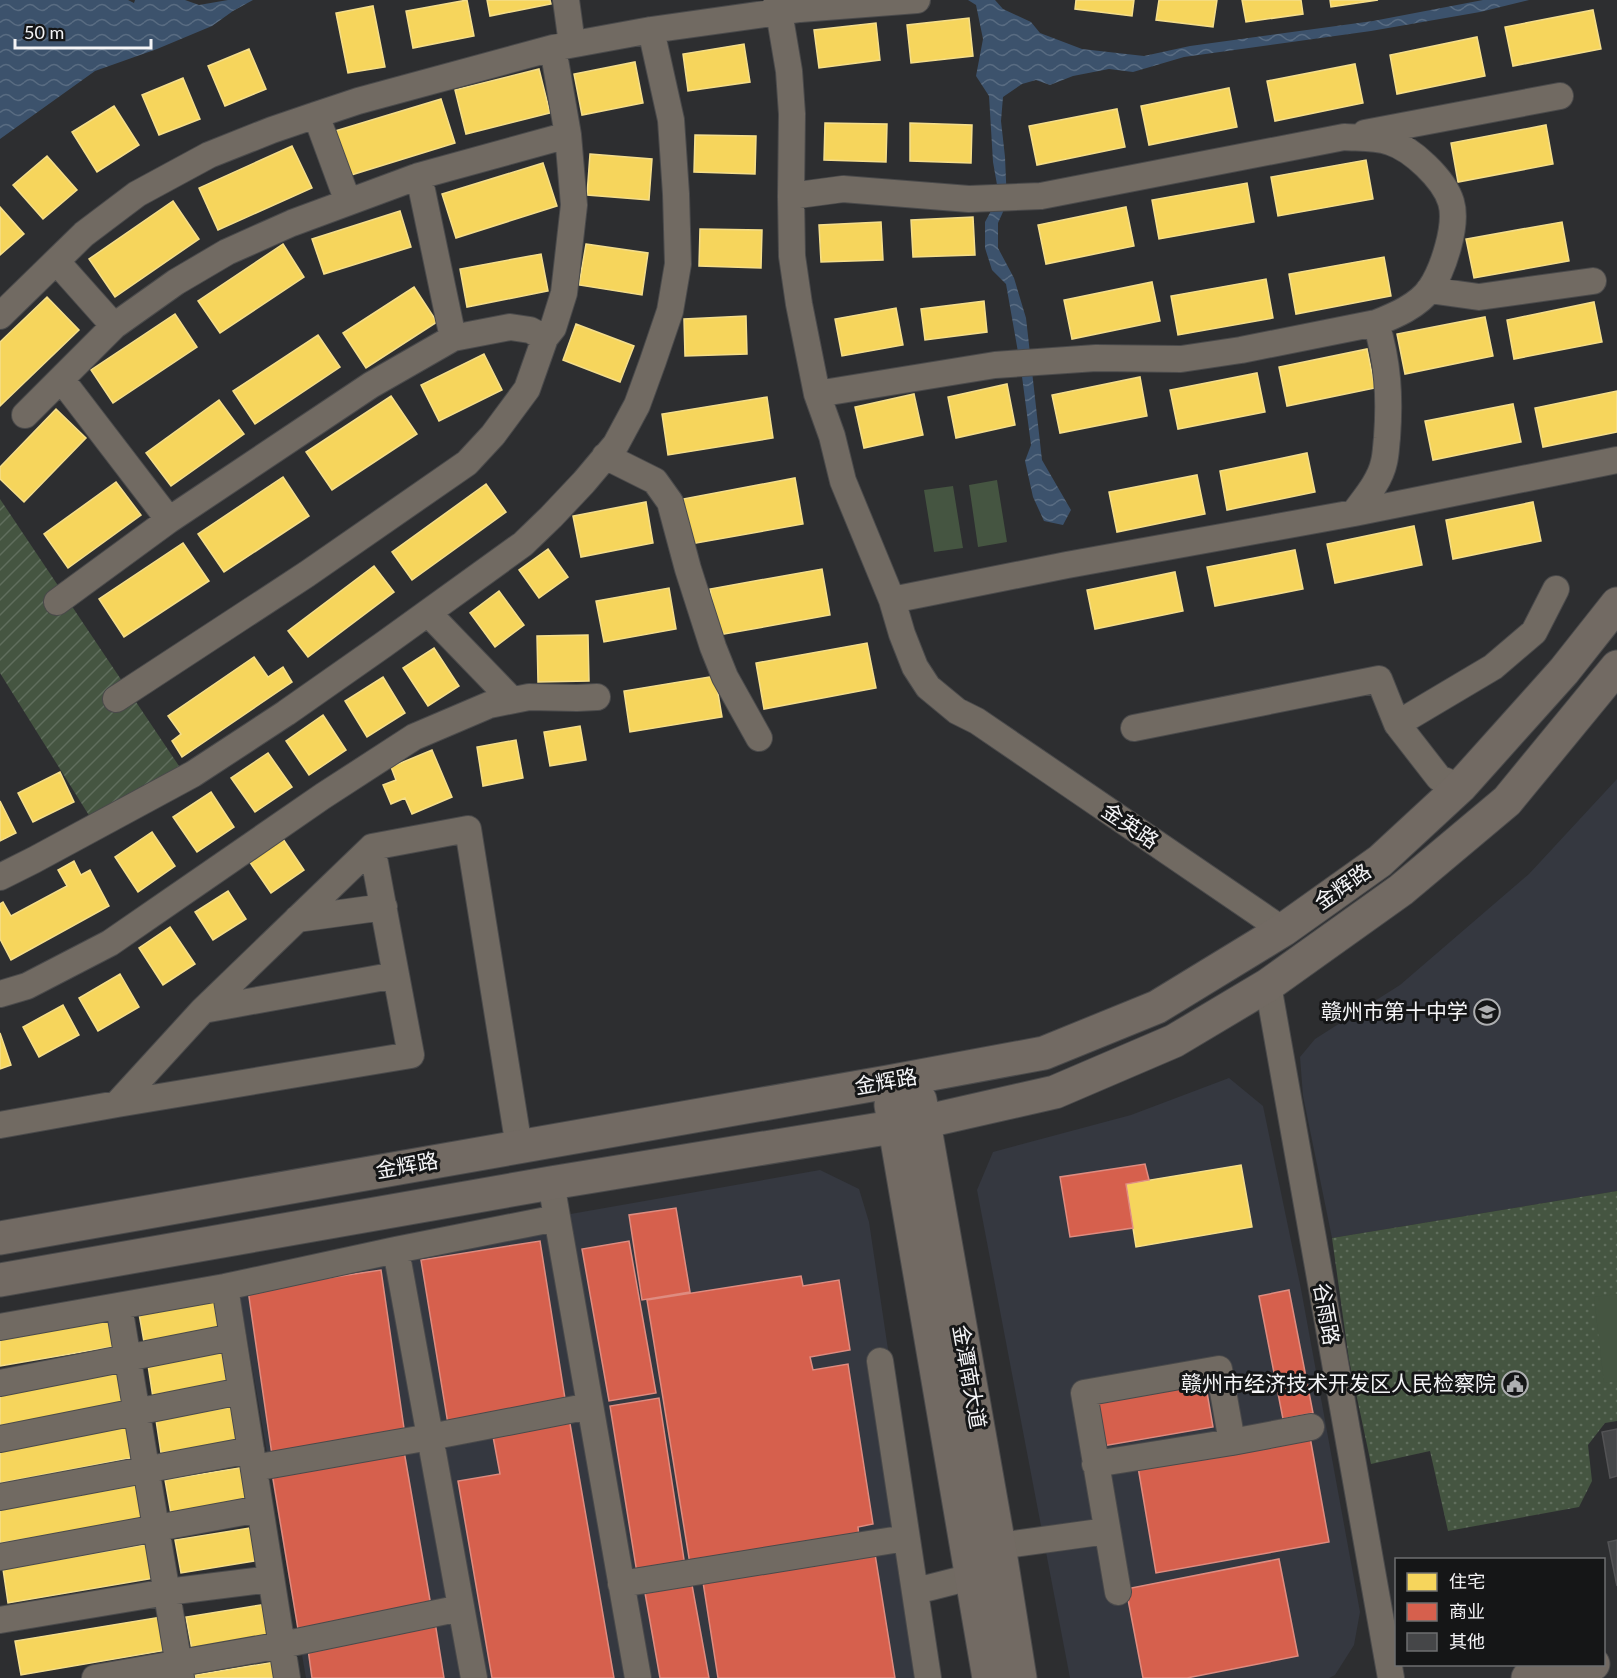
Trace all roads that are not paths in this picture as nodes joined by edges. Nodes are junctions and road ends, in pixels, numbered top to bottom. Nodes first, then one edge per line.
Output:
1 (566, 0) edge
2 (917, 0) edge
3 (779, 7) edge
4 (651, 30) junction
5 (563, 46) junction
6 (1560, 96) dead end
7 (316, 115) junction
8 (568, 135) junction
9 (1344, 137) junction
10 (419, 176) junction
11 (791, 196) junction
12 (348, 202) junction
13 (57, 262) junction
14 (1593, 281) dead end
15 (1429, 290) junction
16 (0, 316) edge
17 (1376, 323) junction
18 (114, 326) junction
19 (453, 338) junction
20 (545, 338) junction
21 (61, 379) junction
22 (818, 394) junction
23 (25, 415) dead end
24 (605, 456) junction
25 (1617, 460) edge
26 (1354, 513) junction
27 (169, 520) junction
28 (1556, 589) dead end
29 (892, 600) junction
30 (57, 602) dead end
31 (1617, 604) edge
32 (428, 613) junction
33 (1617, 667) edge
34 (597, 696) dead end
35 (116, 699) dead end
36 (512, 700) junction
37 (1396, 724) junction
38 (1134, 728) dead end
39 (759, 738) dead end
40 (1460, 787) junction
41 (372, 847) junction
42 (0, 877) edge
43 (384, 907) junction
44 (297, 919) junction
45 (1283, 930) junction
46 (396, 975) junction
47 (1268, 985) junction
48 (0, 994) edge
49 (203, 1010) junction
50 (902, 1079) junction
51 (117, 1104) junction
52 (909, 1124) junction
53 (0, 1125) edge
54 (519, 1147) junction
55 (551, 1183) junction
56 (557, 1218) junction
57 (0, 1238) edge
58 (396, 1250) junction
59 (0, 1280) edge
60 (225, 1287) junction
61 (119, 1306) junction
62 (0, 1327) edge
63 (233, 1337) junction
64 (128, 1358) junction
65 (880, 1361) dead end
66 (0, 1383) edge
67 (241, 1391) junction
68 (590, 1406) junction
69 (137, 1412) junction
70 (1311, 1427) dead end
71 (430, 1437) junction
72 (0, 1439) edge
73 (1232, 1442) junction
74 (252, 1459) junction
75 (1095, 1464) junction
76 (146, 1469) junction
77 (0, 1497) edge
78 (260, 1509) junction
79 (156, 1528) junction
80 (1107, 1531) junction
81 (906, 1538) junction
82 (999, 1546) junction
83 (0, 1557) edge
84 (971, 1577) junction
85 (271, 1579) junction
86 (621, 1584) junction
87 (916, 1591) junction
88 (167, 1592) junction
89 (1118, 1592) dead end
90 (461, 1608) junction
91 (0, 1620) edge
92 (282, 1645) junction
93 (1588, 1666) edge
94 (180, 1671) edge
95 (95, 1678) edge
96 (287, 1678) edge
97 (474, 1678) edge
98 (638, 1678) edge
99 (928, 1678) edge
100 (997, 1678) edge
101 (1391, 1678) edge
102 (1528, 1678) edge

1 - 5 street
2 - 3 street
3 - 4 street
3 - 11 street, 金英路
4 - 5 street
4 - 24 street
5 - 7 street
5 - 8 street
6 - 9 street
7 - 12 street
7 - 13 street
8 - 10 street
8 - 20 street
9 - 11 street
9 - 15 street
10 - 12 street
10 - 19 street
11 - 22 street, 金英路
12 - 18 street
13 - 16 street
13 - 18 street
14 - 15 street
15 - 17 street
17 - 22 street
17 - 26 street
18 - 21 street
19 - 20 street
19 - 27 street
20 - 35 street
21 - 23 street
21 - 27 street
22 - 29 street, 金英路
24 - 32 street
24 - 39 street
25 - 26 street
26 - 29 street
27 - 30 street
28 - 37 street
29 - 45 street, 金英路
31 - 40 main road, 金辉路
32 - 36 street
32 - 42 street
33 - 47 main road, 金辉路
34 - 36 street
36 - 48 street
37 - 38 street
37 - 40 street
40 - 45 main road, 金辉路
41 - 43 street
41 - 44 street
41 - 54 street
43 - 44 street
43 - 46 street
44 - 49 street
45 - 50 main road, 金辉路
46 - 49 street
46 - 51 street
47 - 52 main road, 金辉路
47 - 101 street, 谷雨路
49 - 51 street
50 - 52 main road, 金潭南大道
50 - 54 main road, 金辉路
51 - 53 street
52 - 55 main road, 金辉路
52 - 82 main road, 金潭南大道
52 - 84 main road, 金潭南大道
54 - 57 main road, 金辉路
55 - 56 street
55 - 59 main road, 金辉路
56 - 58 street
56 - 68 street
58 - 60 street
58 - 71 street
60 - 61 street
60 - 63 street
61 - 62 street
61 - 64 street
63 - 64 street
63 - 67 street
64 - 66 street
64 - 69 street
65 - 81 street
67 - 69 street
67 - 74 street
68 - 71 street
68 - 86 street
69 - 72 street
69 - 76 street
70 - 73 street
71 - 74 street
71 - 90 street
73 - 75 street
73 - 75 street
74 - 76 street
74 - 78 street
75 - 80 street
76 - 77 street
76 - 79 street
78 - 79 street
78 - 85 street
79 - 83 street
79 - 88 street
80 - 82 street
80 - 89 street
81 - 86 street
81 - 87 street
82 - 100 main road, 金潭南大道
84 - 87 street
84 - 100 main road, 金潭南大道
85 - 88 street
85 - 92 street
86 - 98 street
87 - 99 street
88 - 91 street
88 - 94 street
90 - 92 street
90 - 97 street
92 - 94 street
92 - 96 street
93 - 102 main road
94 - 95 street

